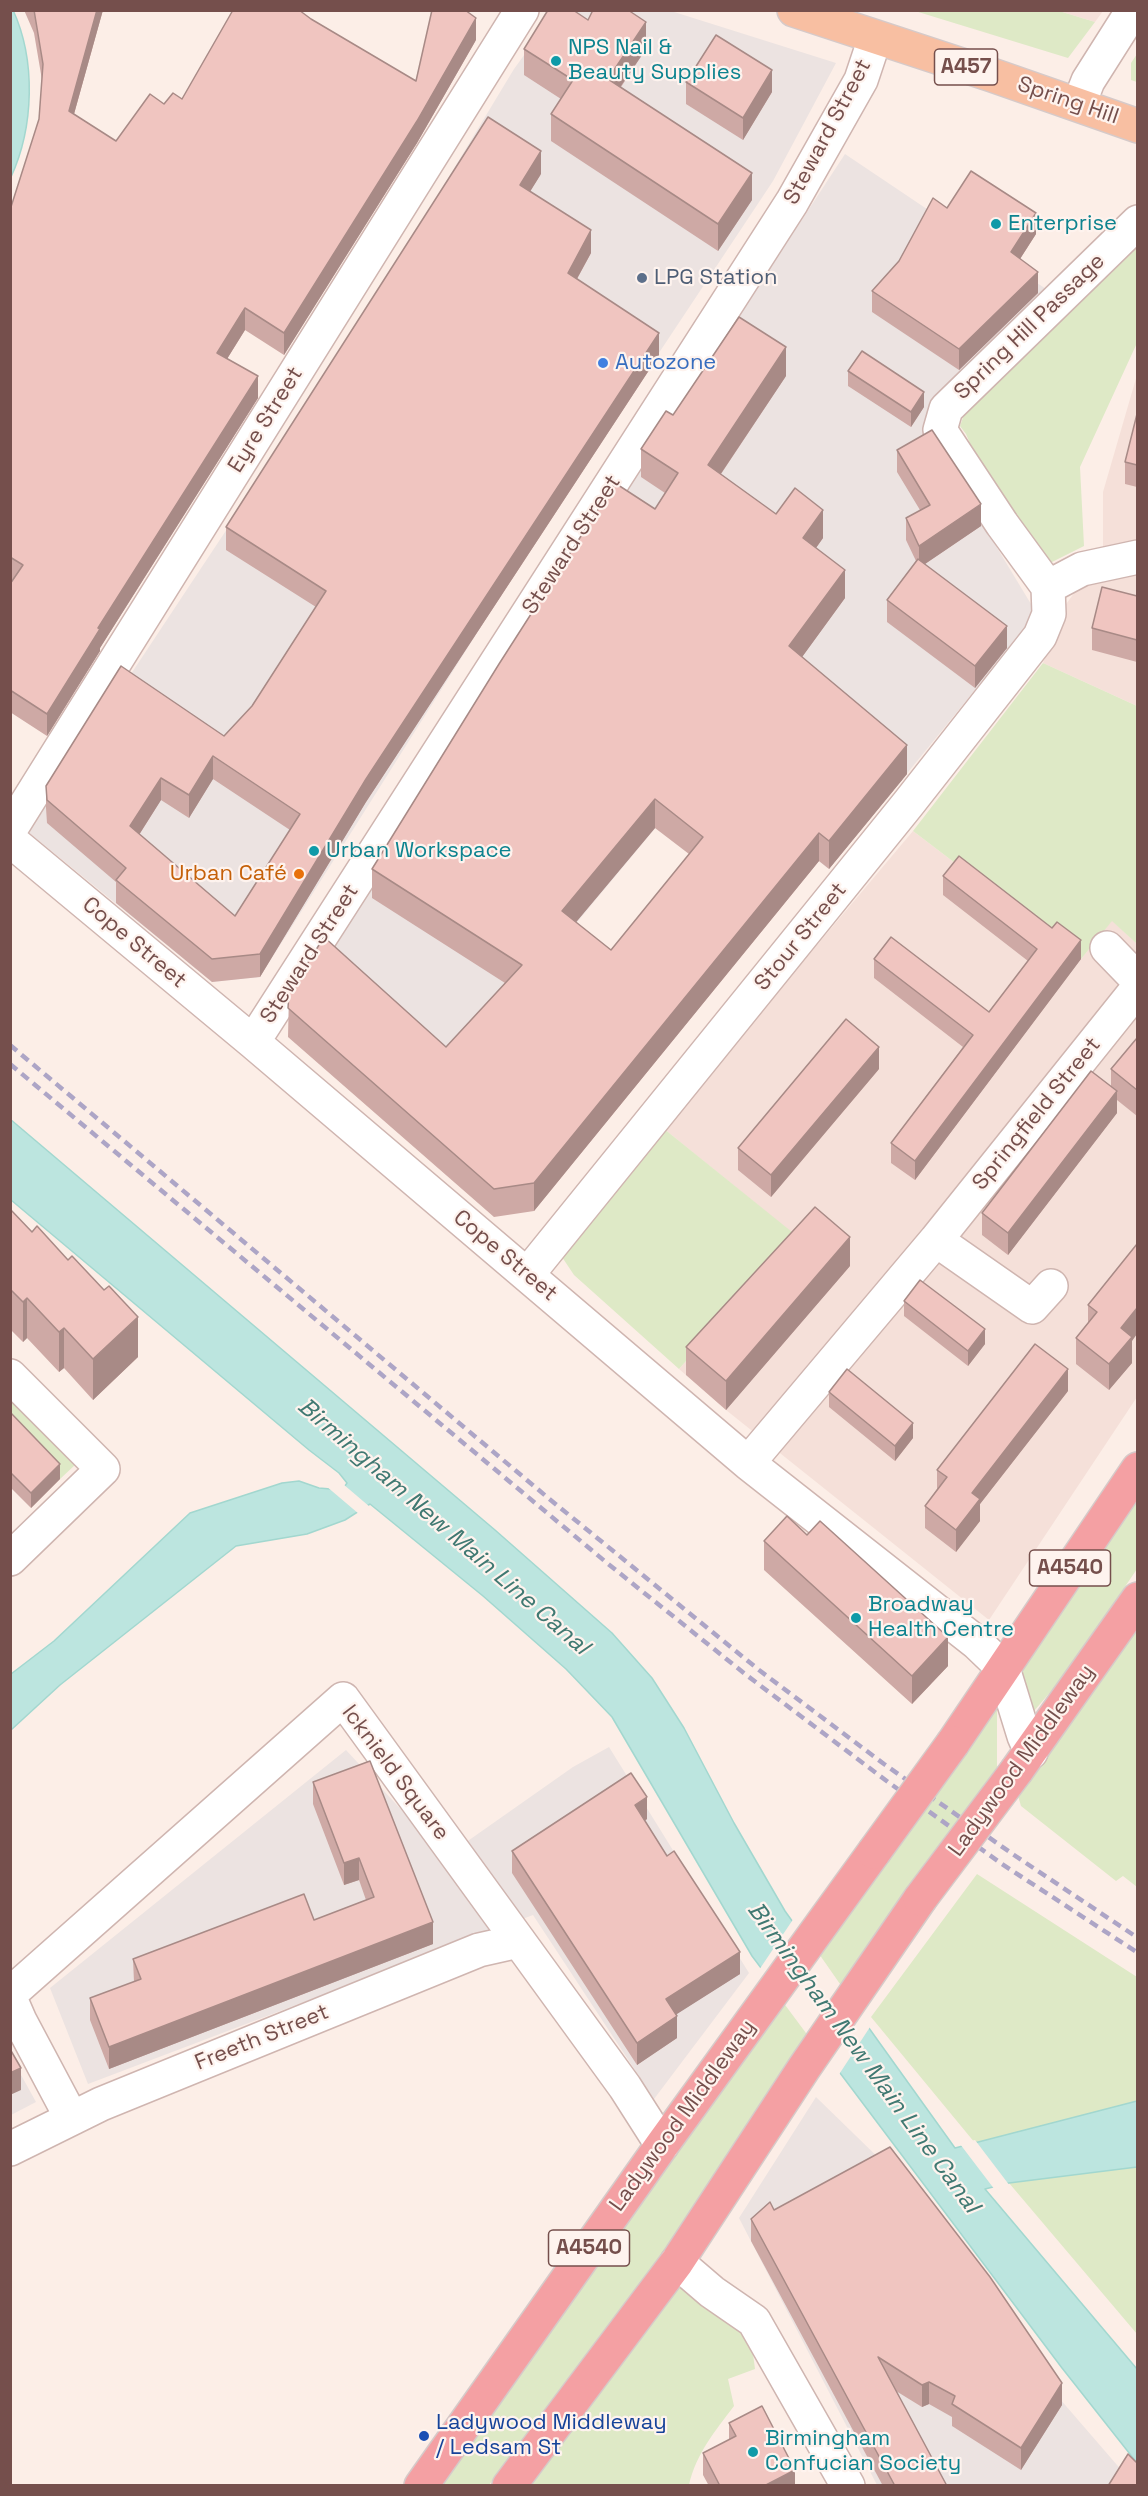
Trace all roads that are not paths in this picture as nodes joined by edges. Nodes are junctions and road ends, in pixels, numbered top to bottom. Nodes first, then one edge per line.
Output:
1 (522, 10) edge
2 (794, 10) edge
3 (1133, 10) edge
4 (875, 39) junction
5 (1079, 104) junction
6 (1137, 126) edge
7 (1137, 222) edge
8 (1137, 557) edge
9 (1048, 587) junction
10 (10, 830) edge
11 (10, 840) edge
12 (1107, 948) dead end
13 (1137, 980) edge
14 (1137, 988) edge
15 (254, 1042) junction
16 (936, 1239) junction
17 (527, 1275) junction
18 (1052, 1286) dead end
19 (10, 1376) edge
20 (748, 1463) junction
21 (1137, 1469) edge
22 (10, 1558) edge
23 (1137, 1599) edge
24 (1003, 1668) junction
25 (1024, 1761) junction
26 (519, 1941) junction
27 (10, 1996) edge
28 (71, 2117) junction
29 (662, 2145) junction
30 (10, 2149) edge
31 (677, 2262) junction
32 (421, 2486) edge
33 (509, 2486) edge
34 (848, 2486) edge

1 - 10 street, Eyre Street
2 - 4 main road, Spring Hill / A457
3 - 5 street
4 - 5 main road, Spring Hill / A457
4 - 15 street, Steward Street
5 - 6 main road, Spring Hill / A457
7 - 9 street, Spring Hill Passage
8 - 9 street
9 - 17 street, Stour Street
11 - 15 street, Cope Street
12 - 13 street
14 - 16 street, Springfield Street
15 - 17 street, Cope Street
16 - 18 street
16 - 20 street, Springfield Street
17 - 20 street, Cope Street
19 - 22 street
20 - 24 street, Cope Street
21 - 24 highway, A4540
23 - 25 highway, Ladywood Middleway / A4540
24 - 25 street
24 - 29 highway, Ladywood Middleway / A4540, bridge
25 - 31 highway, Ladywood Middleway / A4540, bridge
26 - 27 street, Icknield Square
26 - 28 street, Freeth Street
26 - 29 street, Icknield Square
27 - 28 street, Icknield Square
28 - 30 street, Freeth Street
29 - 32 highway, Ladywood Middleway / A4540
31 - 33 highway, A4540
31 - 34 street

